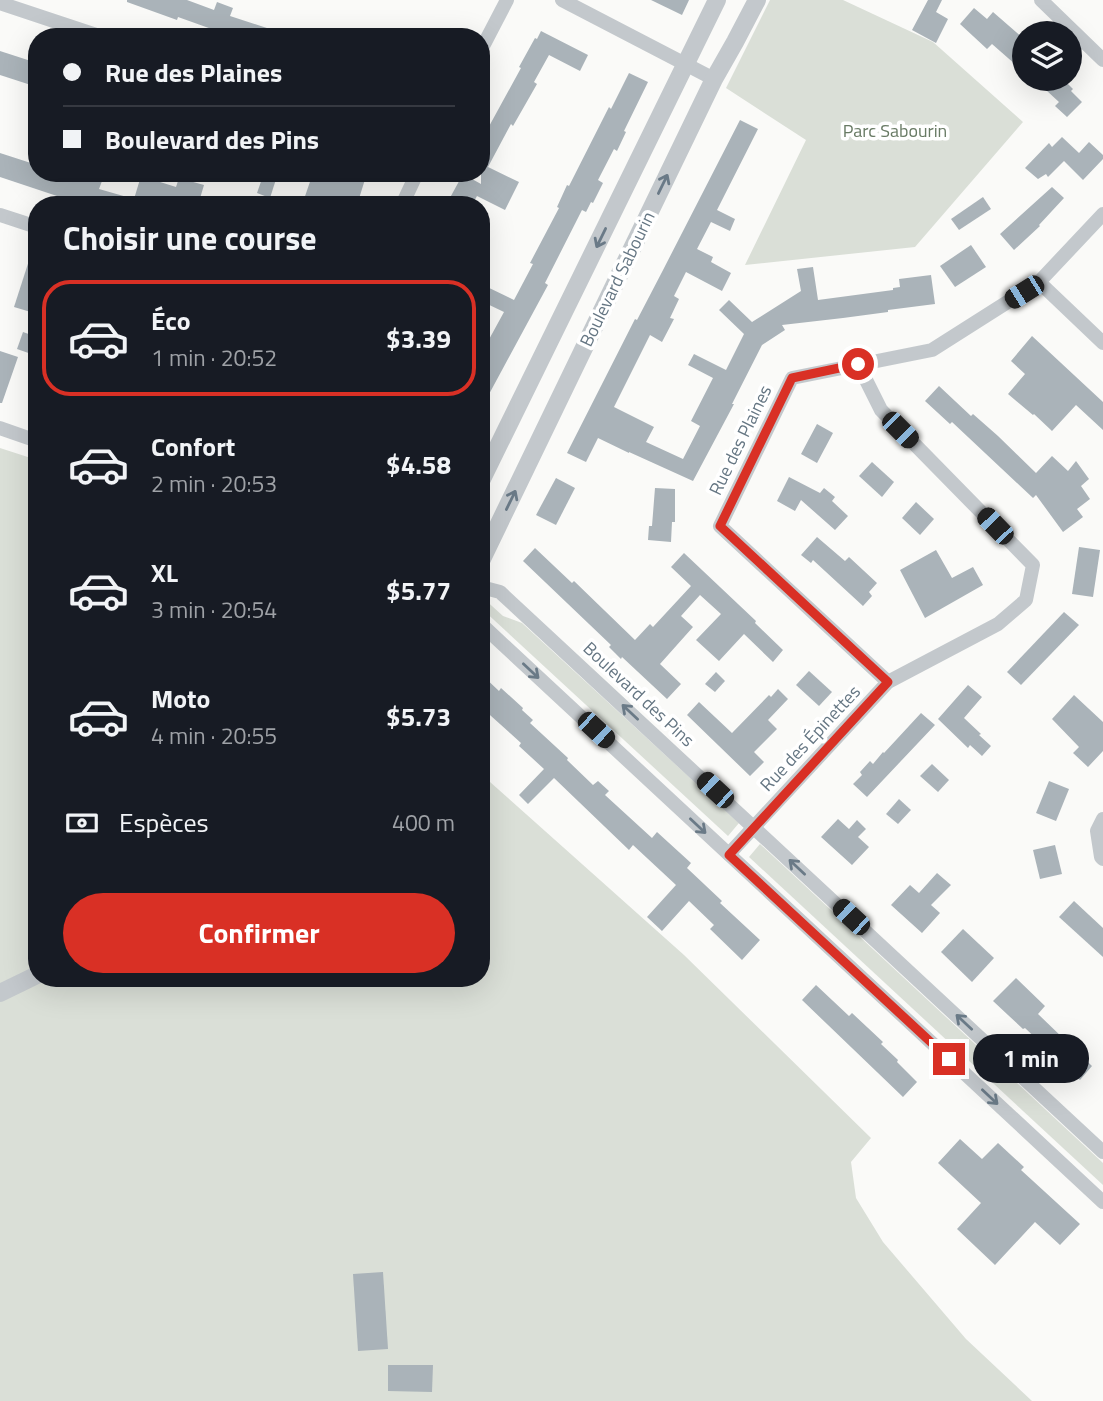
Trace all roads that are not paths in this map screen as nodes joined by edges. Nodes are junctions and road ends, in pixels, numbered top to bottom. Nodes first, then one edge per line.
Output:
1 (507, 0) edge
2 (562, 0) edge
3 (717, 0) edge
4 (757, 0) edge
5 (1041, 0) edge
6 (0, 4) edge
7 (74, 28) edge
8 (490, 33) edge
9 (1103, 60) edge
10 (687, 64) junction
11 (713, 79) junction
12 (1103, 214) edge
13 (1, 220) edge
14 (28, 226) edge
15 (1039, 282) junction
16 (1103, 343) edge
17 (858, 364) junction
18 (0, 428) edge
19 (28, 438) edge
20 (490, 463) edge
21 (490, 542) edge
22 (490, 589) edge
23 (490, 632) edge
24 (888, 682) junction
25 (1103, 819) edge
26 (754, 826) junction
27 (729, 855) junction
28 (1103, 859) edge
29 (28, 979) edge
30 (0, 993) edge
31 (1103, 1152) edge
32 (1103, 1202) edge

1 - 8 street
2 - 10 street
3 - 10 street, Boulevard Sabourin
4 - 11 street, Boulevard Sabourin
5 - 9 street
6 - 7 street
10 - 11 street
10 -> 20 street, Boulevard Sabourin
21 -> 11 street, Boulevard Sabourin
12 - 15 street, Rue des Plaines
13 - 14 street
15 - 16 street
15 - 17 street, Rue des Plaines
17 - 24 street, Rue des Plaines
17 - 24 street, Rue des Épinettes
18 - 19 street
26 -> 22 street, Boulevard des Pins
23 -> 27 street
24 - 26 street, Rue des Épinettes
25 - 28 street
26 - 27 street, Rue des Épinettes
31 -> 26 street, Boulevard des Pins
27 -> 32 street
29 - 30 street

